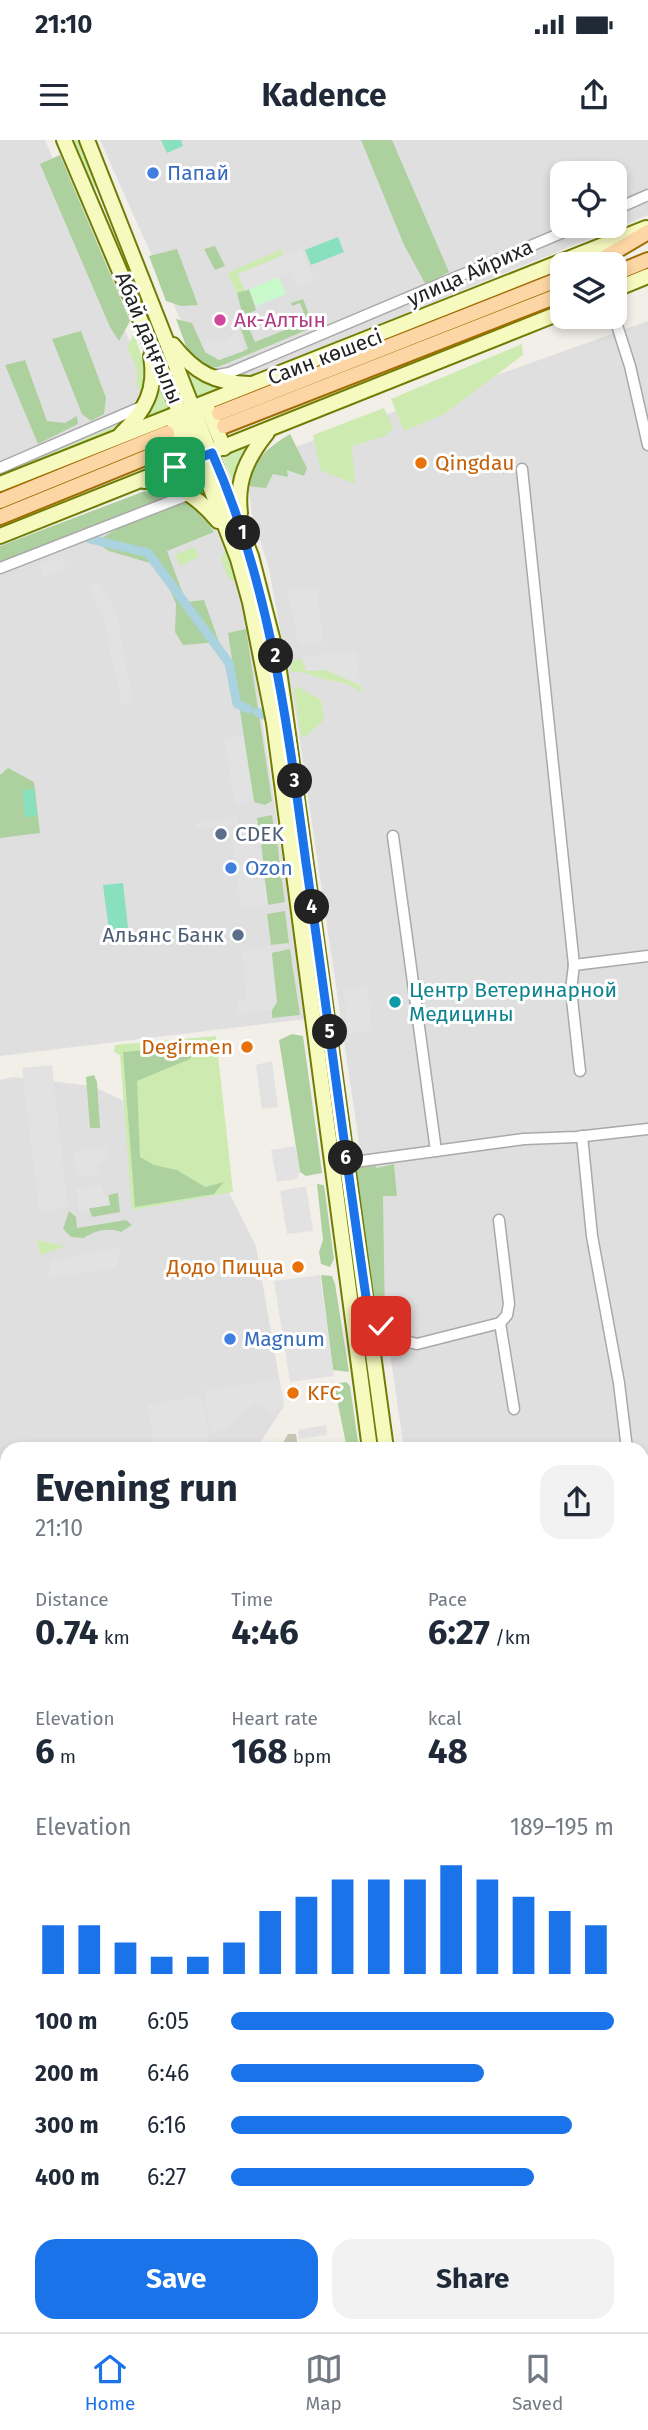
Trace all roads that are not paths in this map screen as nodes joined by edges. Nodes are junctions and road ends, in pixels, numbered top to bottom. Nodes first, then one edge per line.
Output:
1 (64, 140) edge
2 (87, 140) edge
3 (105, 184) junction
4 (88, 192) junction
5 (648, 195) edge
6 (627, 204) edge
7 (648, 229) edge
8 (550, 238) edge
9 (648, 242) edge
10 (613, 252) edge
11 (623, 252) edge
12 (648, 260) edge
13 (627, 269) edge
14 (648, 269) edge
15 (627, 273) edge
16 (648, 276) edge
17 (550, 283) edge
18 (627, 285) edge
19 (550, 298) edge
20 (550, 317) edge
21 (143, 324) junction
22 (618, 329) edge
23 (164, 333) junction
24 (206, 377) junction
25 (255, 384) junction
26 (146, 405) junction
27 (188, 412) junction
28 (270, 429) junction
29 (117, 438) junction
30 (648, 445) edge
31 (206, 455) junction
32 (0, 468) edge
33 (522, 469) dead end
34 (135, 482) junction
35 (0, 484) edge
36 (190, 494) junction
37 (0, 501) edge
38 (0, 517) edge
39 (236, 533) junction
40 (0, 536) edge
41 (0, 568) edge
42 (393, 836) dead end
43 (648, 956) edge
44 (574, 965) junction
45 (580, 1071) dead end
46 (648, 1129) edge
47 (582, 1136) junction
48 (436, 1152) junction
49 (347, 1163) junction
50 (499, 1220) dead end
51 (500, 1323) junction
52 (370, 1324) junction
53 (514, 1409) dead end
54 (369, 1442) edge
55 (385, 1442) edge
56 (626, 1442) edge

1 - 4 main road, Абай даңғылы
2 - 3 main road, Абай даңғылы
3 - 4 main road
3 - 23 main road, Абай даңғылы
4 - 21 main road, Абай даңғылы
5 - 6 street
7 - 10 main road
7 - 25 main road, Саин көшесі
8 - 24 street, улица Айриха
9 - 11 main road
12 - 13 main road
14 - 15 main road
16 - 18 main road
17 - 19 main road, Саин көшесі
20 - 28 main road
21 - 26 main road
21 - 27 main road, Абай даңғылы
22 - 30 street
23 - 24 main road
23 - 27 main road, Абай даңғылы
24 - 25 main road
25 - 27 main road, Саин көшесі
26 - 29 main road
26 - 32 street
27 - 29 main road, Саин көшесі
27 - 31 main road, Абай даңғылы
27 - 31 main road
28 - 31 main road
28 - 39 main road
29 - 35 main road, Саин көшесі
31 - 34 main road
31 - 39 main road, Абай даңғылы
33 - 44 street
34 - 36 main road
34 - 40 main road
36 - 39 main road
36 - 41 street
37 - 38 main road
39 - 49 main road, Абай даңғылы
39 - 54 main road, Абай даңғылы
42 - 48 street
43 - 44 street
44 - 45 street
46 - 47 street
47 - 48 street
47 - 56 street
48 - 49 street
49 - 52 main road, Абай даңғылы
50 - 51 street
51 - 52 street
51 - 53 street
52 - 55 main road, Абай даңғылы

